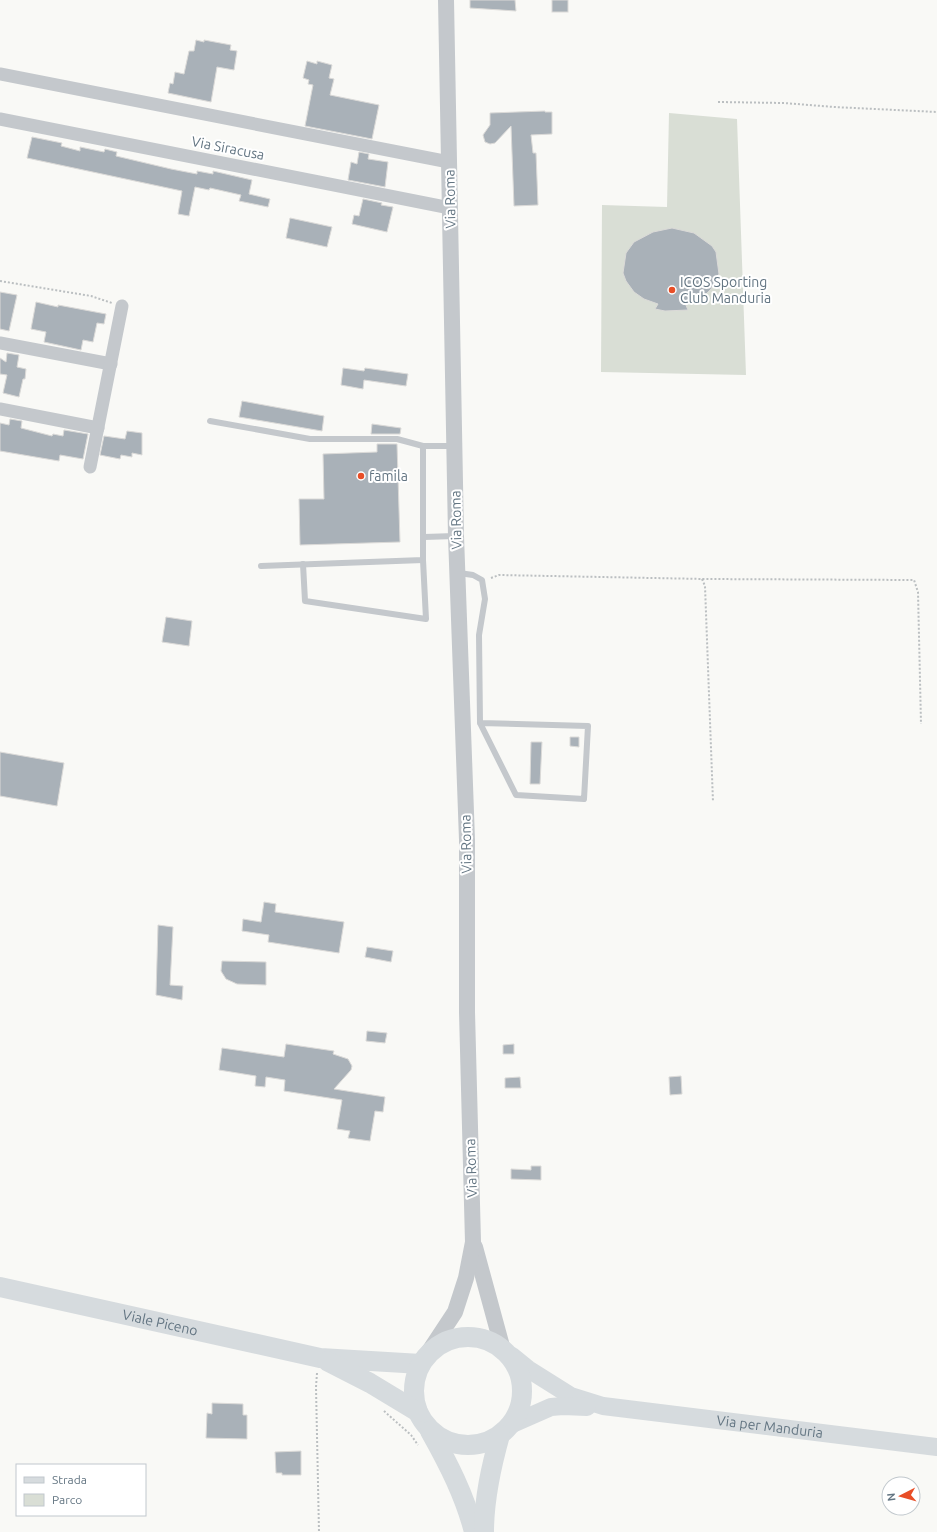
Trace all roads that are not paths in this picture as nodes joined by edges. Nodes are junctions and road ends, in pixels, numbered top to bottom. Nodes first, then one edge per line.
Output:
1 (444, 0) edge
2 (0, 74) edge
3 (0, 119) edge
4 (449, 162) junction
5 (450, 208) junction
6 (122, 306) road end
7 (0, 343) edge
8 (111, 364) junction
9 (0, 409) edge
10 (210, 421) dead end
11 (98, 428) junction
12 (423, 446) junction
13 (456, 446) junction
14 (90, 468) dead end
15 (456, 536) junction
16 (424, 537) junction
17 (423, 560) junction
18 (304, 564) junction
19 (261, 566) dead end
20 (457, 573) junction
21 (480, 723) junction
22 (473, 1242) junction
23 (0, 1287) edge
24 (508, 1353) junction
25 (320, 1358) junction
26 (425, 1358) junction
27 (603, 1406) junction
28 (423, 1420) junction
29 (505, 1430) junction
30 (937, 1447) edge
31 (474, 1532) edge
32 (484, 1532) edge

1 - 4 street, Via Roma
2 - 4 street
3 - 5 street, Via Siracusa
4 - 5 street, Via Roma
5 - 13 street, Via Roma
6 - 8 street
7 - 8 street
8 - 11 street
9 - 11 street
10 - 12 lane
11 - 14 street
12 - 13 lane
12 - 16 lane
13 - 15 street, Via Roma
15 - 16 lane
15 - 20 street, Via Roma
16 - 17 lane
17 - 18 lane
17 - 18 lane
18 - 19 lane
20 - 21 lane
20 - 22 street, Via Roma
21 - 21 lane
22 - 24 street, Via Roma
22 - 26 street, Via Roma
23 - 25 main road, Viale Piceno
24 - 26 main road
24 - 27 main road, Via per Manduria
24 - 29 main road
25 - 26 main road, Viale Piceno
25 - 28 main road, Viale Piceno
26 - 28 main road
27 - 29 main road, Via per Manduria
27 - 30 main road, Via per Manduria
28 - 29 main road
28 - 31 main road
29 - 32 main road

